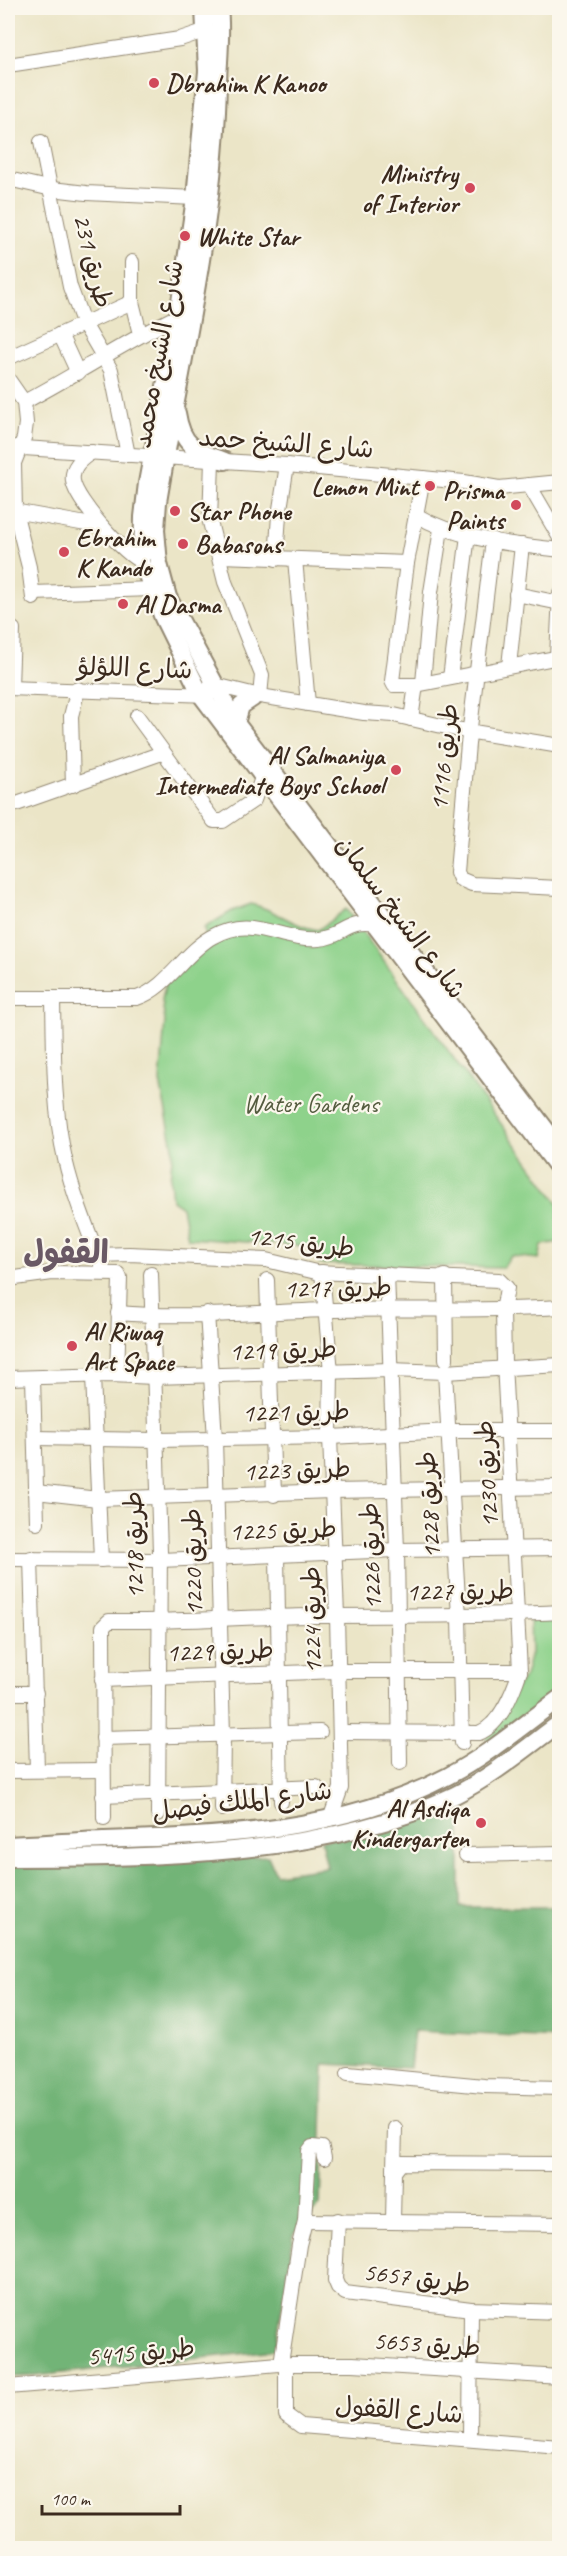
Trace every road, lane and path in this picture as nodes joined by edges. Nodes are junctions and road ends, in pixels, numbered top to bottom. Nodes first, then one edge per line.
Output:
1 (204, 8) edge
2 (219, 8) edge
3 (204, 31) junction
4 (8, 65) edge
5 (41, 142) dead end
6 (8, 178) edge
7 (52, 189) junction
8 (195, 198) junction
9 (132, 262) dead end
10 (132, 303) junction
11 (178, 316) junction
12 (83, 322) junction
13 (60, 334) junction
14 (140, 334) junction
15 (103, 356) junction
16 (8, 358) edge
17 (78, 373) junction
18 (8, 380) edge
19 (16, 398) edge
20 (176, 408) junction
21 (26, 423) junction
22 (14, 447) edge
23 (51, 451) junction
24 (92, 452) junction
25 (128, 454) junction
26 (159, 458) junction
27 (218, 460) junction
28 (287, 465) junction
29 (423, 478) junction
30 (560, 482) edge
31 (536, 485) junction
32 (11, 510) edge
33 (416, 515) junction
34 (103, 527) junction
35 (441, 529) junction
36 (468, 535) junction
37 (560, 538) edge
38 (493, 540) junction
39 (522, 545) junction
40 (560, 550) edge
41 (219, 556) junction
42 (276, 559) junction
43 (296, 559) junction
44 (142, 562) junction
45 (407, 563) junction
46 (152, 589) junction
47 (516, 594) junction
48 (559, 599) edge
49 (8, 626) edge
50 (558, 658) edge
51 (509, 666) junction
52 (477, 673) junction
53 (450, 678) junction
54 (420, 684) junction
55 (9, 688) edge
56 (78, 689) junction
57 (208, 690) junction
58 (256, 697) junction
59 (308, 704) junction
60 (364, 713) junction
61 (137, 716) dead end
62 (411, 719) junction
63 (236, 723) junction
64 (462, 730) junction
65 (560, 746) edge
66 (162, 753) junction
67 (262, 778) junction
68 (73, 785) junction
69 (8, 807) edge
70 (560, 888) edge
71 (357, 901) junction
72 (375, 925) junction
73 (349, 926) junction
74 (8, 998) edge
75 (53, 999) junction
76 (560, 1148) edge
77 (560, 1170) edge
78 (98, 1255) junction
79 (104, 1272) junction
80 (322, 1272) junction
81 (151, 1274) dead end
82 (387, 1274) junction
83 (445, 1276) junction
84 (8, 1278) edge
85 (267, 1280) dead end
86 (499, 1280) joint
87 (560, 1307) edge
88 (327, 1310) junction
89 (389, 1310) junction
90 (445, 1311) junction
91 (502, 1311) junction
92 (118, 1313) junction
93 (207, 1313) junction
94 (152, 1314) junction
95 (268, 1314) junction
96 (560, 1365) edge
97 (446, 1366) junction
98 (506, 1370) junction
99 (390, 1371) junction
100 (331, 1372) junction
101 (271, 1374) junction
102 (117, 1375) junction
103 (93, 1376) junction
104 (213, 1376) junction
105 (154, 1377) junction
106 (8, 1378) edge
107 (33, 1378) junction
108 (449, 1431) junction
109 (560, 1431) edge
110 (391, 1432) junction
111 (509, 1432) junction
112 (330, 1437) junction
113 (35, 1438) junction
114 (273, 1438) junction
115 (215, 1439) junction
116 (94, 1440) junction
117 (156, 1440) junction
118 (510, 1487) junction
119 (560, 1487) edge
120 (452, 1490) junction
121 (332, 1491) junction
122 (393, 1491) junction
123 (36, 1492) junction
124 (274, 1495) junction
125 (215, 1497) junction
126 (158, 1498) junction
127 (98, 1499) junction
128 (38, 1523) dead end
129 (560, 1548) edge
130 (397, 1550) junction
131 (455, 1550) junction
132 (515, 1550) junction
133 (335, 1552) junction
134 (277, 1555) junction
135 (217, 1556) junction
136 (31, 1558) junction
137 (8, 1559) edge
138 (101, 1560) junction
139 (160, 1560) junction
140 (560, 1612) edge
141 (518, 1614) junction
142 (338, 1616) junction
143 (398, 1616) junction
144 (276, 1617) junction
145 (459, 1617) junction
146 (218, 1621) junction
147 (159, 1622) junction
148 (337, 1671) junction
149 (459, 1671) junction
150 (520, 1671) junction
151 (400, 1673) junction
152 (278, 1674) junction
153 (220, 1675) junction
154 (161, 1677) junction
155 (102, 1680) junction
156 (36, 1693) junction
157 (8, 1694) edge
158 (560, 1698) edge
159 (560, 1723) edge
160 (400, 1731) junction
161 (280, 1732) junction
162 (320, 1732) dead end
163 (340, 1732) junction
164 (159, 1735) junction
165 (223, 1735) junction
166 (103, 1738) junction
167 (462, 1738) junction
168 (400, 1763) dead end
169 (37, 1770) junction
170 (103, 1770) junction
171 (8, 1771) edge
172 (316, 1787) dead end
173 (340, 1788) junction
174 (223, 1792) junction
175 (158, 1794) junction
176 (103, 1796) junction
177 (281, 1796) junction
178 (222, 1809) dead end
179 (358, 1812) junction
180 (158, 1814) dead end
181 (104, 1818) dead end
182 (330, 1819) junction
183 (9, 1851) edge
184 (560, 1853) edge
185 (466, 1855) dead end
186 (348, 2073) dead end
187 (560, 2088) edge
188 (395, 2128) dead end
189 (324, 2158) dead end
190 (560, 2164) edge
191 (394, 2169) junction
192 (338, 2220) junction
193 (305, 2221) junction
194 (393, 2221) junction
195 (560, 2224) edge
196 (471, 2309) junction
197 (560, 2312) edge
198 (285, 2364) junction
199 (471, 2372) junction
200 (560, 2377) edge
201 (8, 2387) edge
202 (470, 2439) junction
203 (560, 2448) edge

1 - 3 main road, شارع الشيخ محمد
2 - 20 main road, شارع الشيخ محمد
3 - 4 street
3 - 8 main road, شارع الشيخ محمد
5 - 7 street, طريق 231
6 - 7 street
7 - 8 street
7 - 12 street, طريق 231
8 - 11 main road, شارع الشيخ محمد
9 - 10 street
10 - 12 street
10 - 14 street
11 - 14 street
11 - 26 main road, شارع الشيخ محمد
12 - 13 street
12 - 15 street, طريق 231
13 - 16 street
13 - 17 street
14 - 15 street
15 - 17 street
15 - 25 street, طريق 231
17 - 19 street
18 - 19 street
19 - 21 street
20 - 26 main road, شارع الشيخ محمد
20 - 27 main road
21 - 22 street
21 - 23 street
22 - 23 street, شارع الشيخ حمد
22 - 32 street
23 - 24 street, شارع الشيخ حمد
24 - 25 street, شارع الشيخ حمد
24 - 34 street
25 - 26 street, شارع الشيخ حمد
26 - 27 street, شارع الشيخ حمد
26 - 44 main road, شارع الشيخ محمد
26 - 57 main road, شارع الشيخ محمد
27 - 28 street, شارع الشيخ حمد
27 - 41 street
28 - 29 street, شارع الشيخ حمد
28 - 42 street
29 - 31 street, شارع الشيخ حمد
29 - 33 street
30 - 31 street, شارع الشيخ حمد
31 - 37 street
32 - 34 street
32 - 46 street
33 - 35 street
33 - 45 street
34 - 44 street
35 - 36 street
35 - 54 street
36 - 38 street
36 - 53 street
38 - 39 street
38 - 52 street, طريق 1116
39 - 40 street
39 - 47 street
41 - 42 street
41 - 58 street
42 - 43 street
43 - 45 street
43 - 59 street
44 - 46 main road, شارع الشيخ محمد
45 - 54 street
46 - 57 main road, شارع الشيخ محمد
47 - 48 street
47 - 51 street
48 - 50 street
49 - 55 street
50 - 51 street
51 - 52 street
52 - 53 street
52 - 64 street, طريق 1116
53 - 54 street
54 - 62 street
55 - 56 street, شارع اللؤلؤ
56 - 57 street, شارع اللؤلؤ
56 - 68 street
57 - 58 street, شارع اللؤلؤ
57 - 63 main road, شارع الشيخ سلمان
57 - 67 main road, شارع الشيخ سلمان
58 - 59 street, شارع اللؤلؤ
58 - 63 main road
59 - 60 street, شارع اللؤلؤ
60 - 62 street, شارع اللؤلؤ
60 - 64 street, شارع اللؤلؤ
61 - 66 street
62 - 64 street, شارع اللؤلؤ
63 - 76 main road, شارع الشيخ سلمان
64 - 65 street, شارع اللؤلؤ
64 - 70 street, طريق 1116
66 - 67 street
66 - 68 street
67 - 71 main road, شارع الشيخ سلمان
68 - 69 street
71 - 72 main road, شارع الشيخ سلمان
71 - 73 street
72 - 73 street
72 - 77 main road, شارع الشيخ سلمان
73 - 75 street
74 - 75 street
75 - 78 street
78 - 79 street
78 - 80 street, طريق 1215
79 - 84 street
79 - 92 street
80 - 82 street, طريق 1215
80 - 88 street, طريق 1224
81 - 94 street, طريق 1218
82 - 83 street, طريق 1215
82 - 89 street, طريق 1226
83 - 86 street, طريق 1215
83 - 90 street, طريق 1228
85 - 95 street
86 - 91 street, طريق 1230
87 - 91 street, طريق 1217
88 - 89 street, طريق 1217
88 - 95 street, طريق 1217
88 - 100 street, طريق 1224
89 - 90 street, طريق 1217
89 - 99 street, طريق 1226
90 - 91 street, طريق 1217
90 - 97 street, طريق 1228
91 - 98 street, طريق 1230
92 - 94 street, طريق 1217
92 - 102 street
93 - 94 street, طريق 1217
93 - 95 street, طريق 1217
93 - 104 street, طريق 1220
94 - 105 street, طريق 1218
95 - 101 street
96 - 98 street, طريق 1219
97 - 98 street, طريق 1219
97 - 99 street, طريق 1219
97 - 108 street, طريق 1228
98 - 111 street, طريق 1230
99 - 100 street, طريق 1219
99 - 110 street, طريق 1226
100 - 101 street, طريق 1219
100 - 112 street, طريق 1224
101 - 104 street, طريق 1219
101 - 114 street
102 - 103 street, طريق 1219
102 - 105 street, طريق 1219
103 - 107 street, طريق 1219
103 - 116 street
104 - 105 street, طريق 1219
104 - 115 street, طريق 1220
105 - 117 street, طريق 1218
106 - 107 street, طريق 1219
107 - 113 street
108 - 110 street, طريق 1221
108 - 111 street, طريق 1221
108 - 120 street, طريق 1228
109 - 111 street, طريق 1221
110 - 112 street, طريق 1221
110 - 122 street, طريق 1226
111 - 118 street, طريق 1230
112 - 114 street, طريق 1221
112 - 121 street, طريق 1224
113 - 116 street, طريق 1221
113 - 123 street
114 - 115 street, طريق 1221
114 - 124 street
115 - 117 street, طريق 1221
115 - 125 street, طريق 1220
116 - 117 street, طريق 1221
116 - 127 street
117 - 126 street, طريق 1218
118 - 119 street, طريق 1223
118 - 120 street, طريق 1223
118 - 132 street, طريق 1230
120 - 122 street, طريق 1223
120 - 131 street, طريق 1228
121 - 122 street, طريق 1223
121 - 124 street, طريق 1223
121 - 133 street, طريق 1224
122 - 130 street, طريق 1226
123 - 127 street, طريق 1223
123 - 128 street
124 - 125 street, طريق 1223
125 - 126 street, طريق 1223
125 - 135 street, طريق 1220
126 - 127 street, طريق 1223
126 - 139 street, طريق 1218
127 - 138 street
129 - 132 street, طريق 1225
130 - 131 street, طريق 1225
130 - 133 street, طريق 1225
130 - 143 street, طريق 1226
131 - 132 street, طريق 1225
131 - 145 street, طريق 1228
132 - 141 street, طريق 1230
133 - 134 street, طريق 1225
133 - 142 street, طريق 1224
134 - 135 street, طريق 1225
134 - 144 street
135 - 139 street, طريق 1225
135 - 146 street, طريق 1220
136 - 137 street, طريق 1225
136 - 138 street, طريق 1225
136 - 156 street
138 - 139 street, طريق 1225
139 - 147 street, طريق 1218
140 - 141 street, طريق 1227
141 - 145 street, طريق 1227
141 - 150 street, طريق 1230
142 - 143 street, طريق 1227
142 - 144 street, طريق 1227
142 - 148 street, طريق 1224
143 - 145 street, طريق 1227
143 - 151 street, طريق 1226
144 - 146 street, طريق 1227
144 - 152 street
145 - 149 street, طريق 1228
146 - 147 street, طريق 1227
146 - 153 street, طريق 1220
147 - 154 street, طريق 1218
147 - 155 street, طريق 1227
148 - 151 street, طريق 1229
148 - 152 street, طريق 1229
148 - 163 street, طريق 1224
149 - 150 street, طريق 1229
149 - 151 street, طريق 1229
149 - 167 street, طريق 1228
150 - 167 street
151 - 160 street, طريق 1226
152 - 153 street, طريق 1229
152 - 161 street
153 - 154 street, طريق 1229
153 - 165 street, طريق 1220
154 - 155 street, طريق 1229
154 - 164 street, طريق 1218
155 - 166 street
156 - 157 street
156 - 169 street
158 - 179 main road, شارع الملك فيصل
159 - 183 main road, شارع الملك فيصل
160 - 163 street
160 - 167 street
160 - 168 street, طريق 1226
161 - 162 street
161 - 165 street
161 - 177 street
163 - 173 street, طريق 1224
164 - 165 street
164 - 166 street
164 - 175 street, طريق 1218
165 - 174 street, طريق 1220
166 - 170 street
169 - 170 street
169 - 171 street
170 - 176 street
172 - 177 street
173 - 179 street
173 - 182 street, طريق 1224
174 - 175 street
174 - 177 street
174 - 178 street, طريق 1220
175 - 176 street
175 - 180 street, طريق 1218
176 - 181 street
179 - 182 main road, شارع الملك فيصل
182 - 183 main road, شارع الملك فيصل
184 - 185 street
186 - 187 street
188 - 191 street
189 - 193 street, شارع القفول
190 - 191 street
191 - 194 street
192 - 193 street
192 - 194 street
192 - 196 street, طريق 5657
193 - 198 street, شارع القفول
194 - 195 street
196 - 197 street, طريق 5657
196 - 199 street
198 - 199 street, طريق 5653
198 - 201 street, طريق 5415
198 - 202 street, شارع القفول
199 - 200 street, طريق 5653
199 - 202 street
202 - 203 street, شارع القفول

